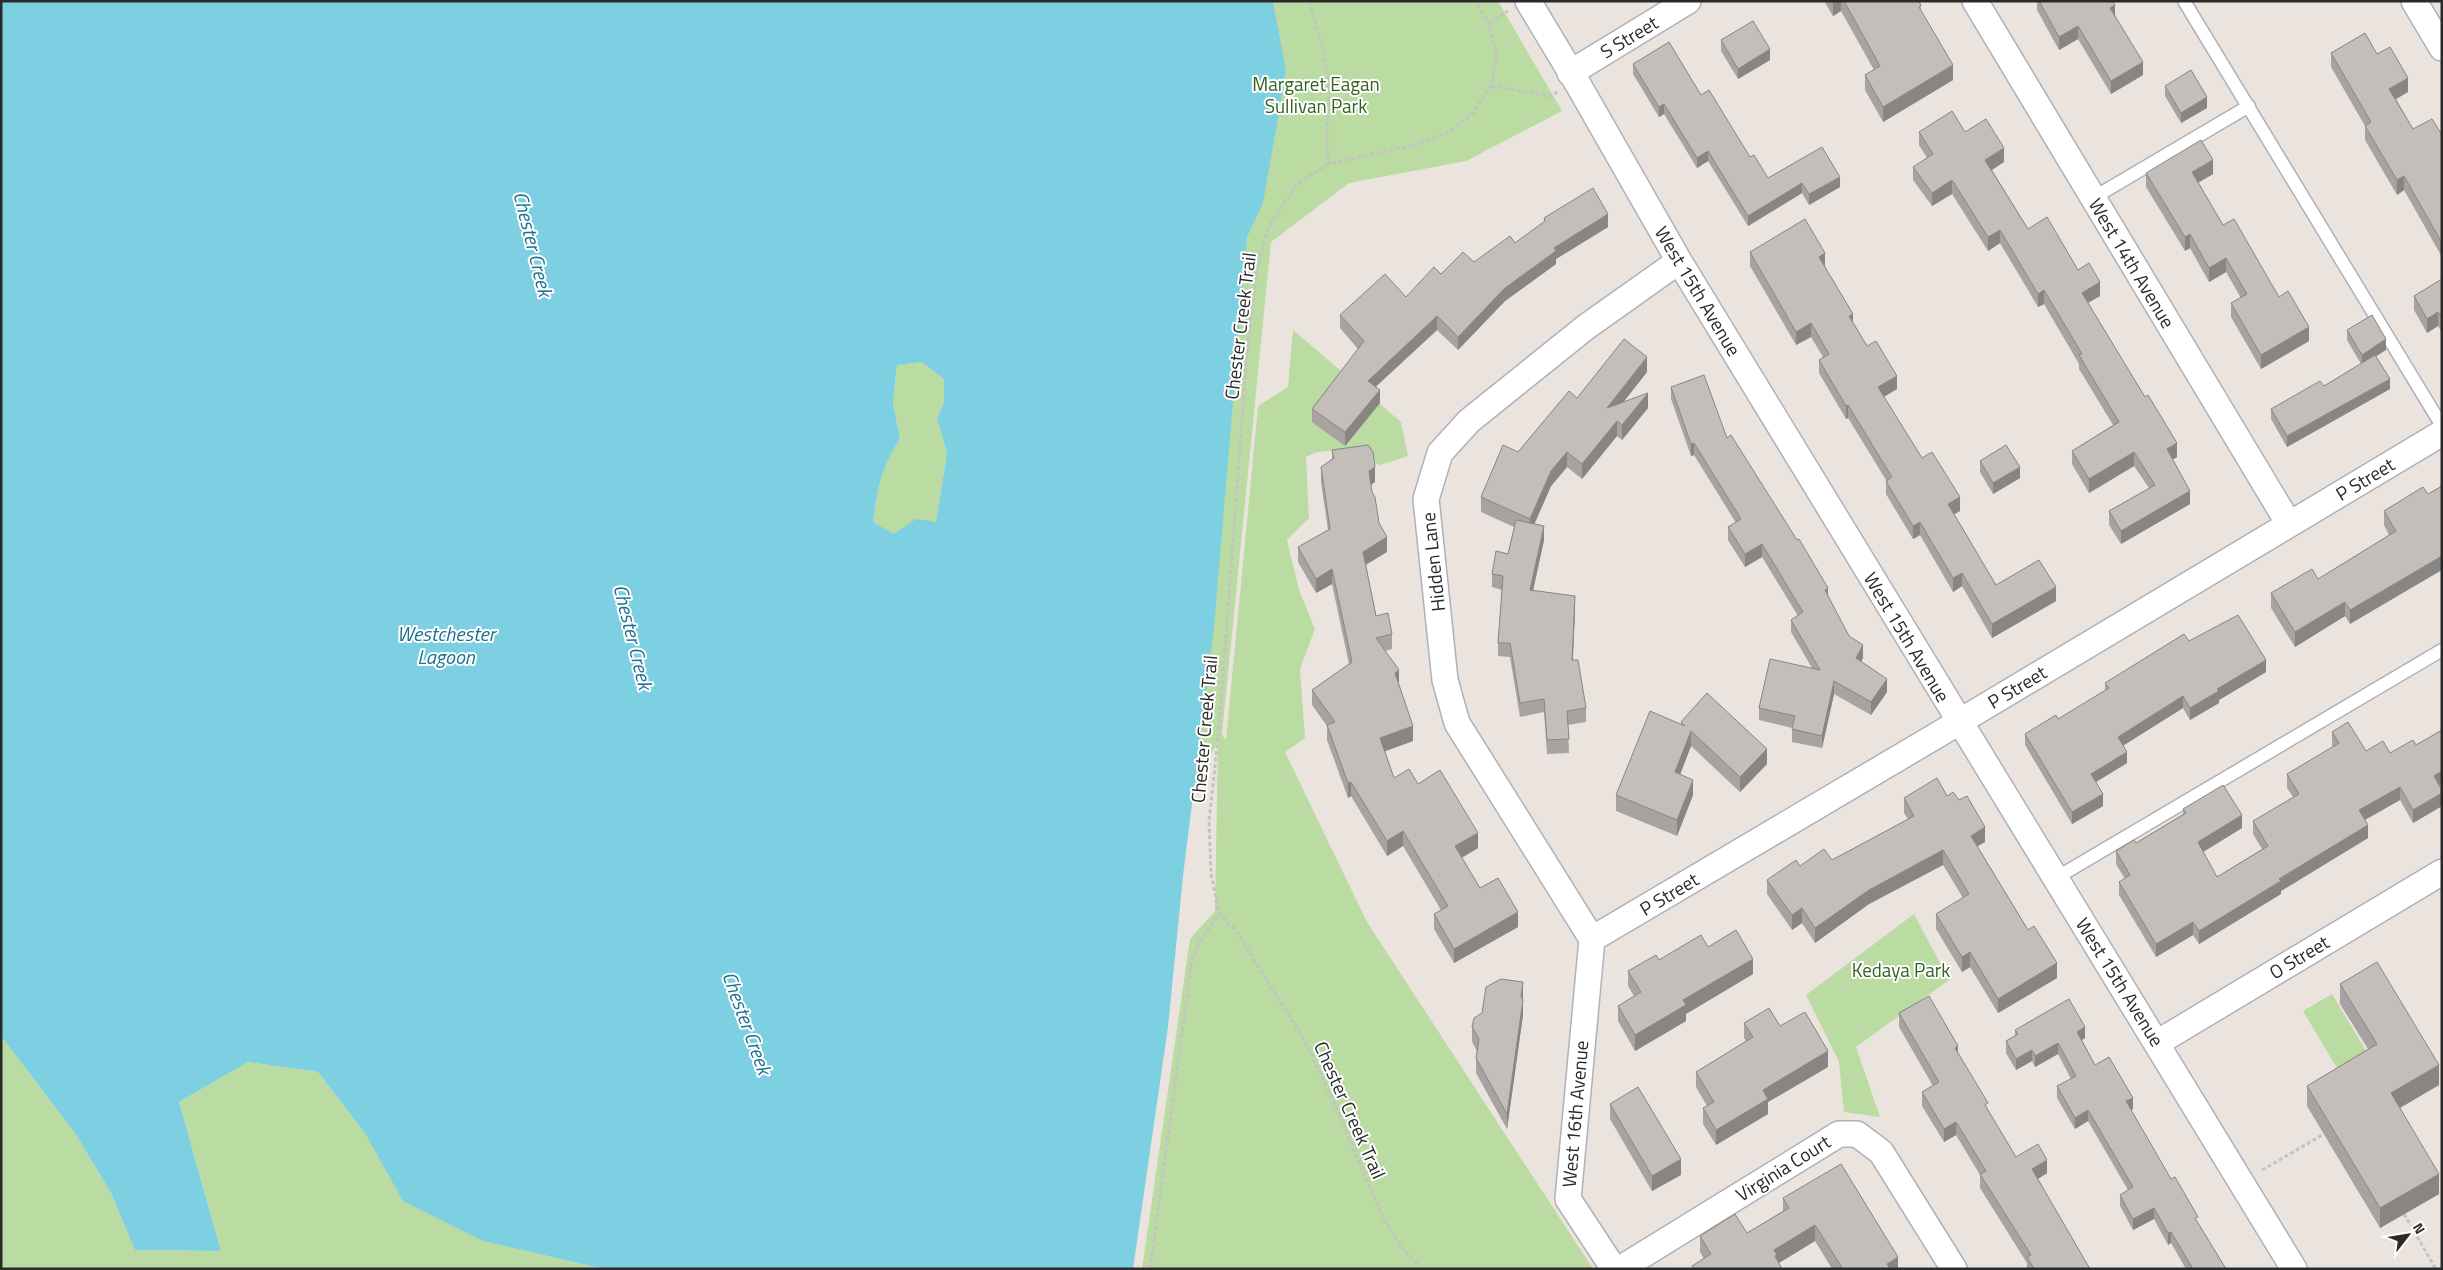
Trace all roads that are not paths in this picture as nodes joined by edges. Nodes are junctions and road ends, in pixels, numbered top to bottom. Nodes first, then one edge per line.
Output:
1 (1528, 1) edge
2 (1688, 1) edge
3 (1975, 1) edge
4 (2184, 1) edge
5 (2414, 1) edge
6 (2442, 48) edge
7 (1574, 79) junction
8 (2249, 106) junction
9 (2093, 198) junction
10 (1679, 261) junction
11 (2442, 426) edge
12 (2442, 433) edge
13 (2289, 524) junction
14 (2442, 650) edge
15 (1959, 722) junction
16 (2442, 872) edge
17 (2056, 878) junction
18 (1592, 939) junction
19 (2157, 1043) junction
20 (1614, 1269) edge
21 (1620, 1269) edge
22 (1954, 1269) edge
23 (2294, 1269) edge

1 - 7 street, West 15th Avenue
2 - 7 street, S Street
3 - 9 street, West 14th Avenue
4 - 8 lane
5 - 6 street
7 - 10 street, West 15th Avenue
8 - 9 lane
8 - 11 lane
9 - 13 street, West 14th Avenue
10 - 15 street, West 15th Avenue
10 - 18 street, Hidden Lane
12 - 13 street, P Street
13 - 15 street, P Street
14 - 17 lane
15 - 17 street, West 15th Avenue
15 - 18 street, P Street
16 - 19 street, O Street
17 - 19 street, West 15th Avenue
18 - 20 street, West 16th Avenue
19 - 23 street, West 15th Avenue
21 - 22 street, Virginia Court

